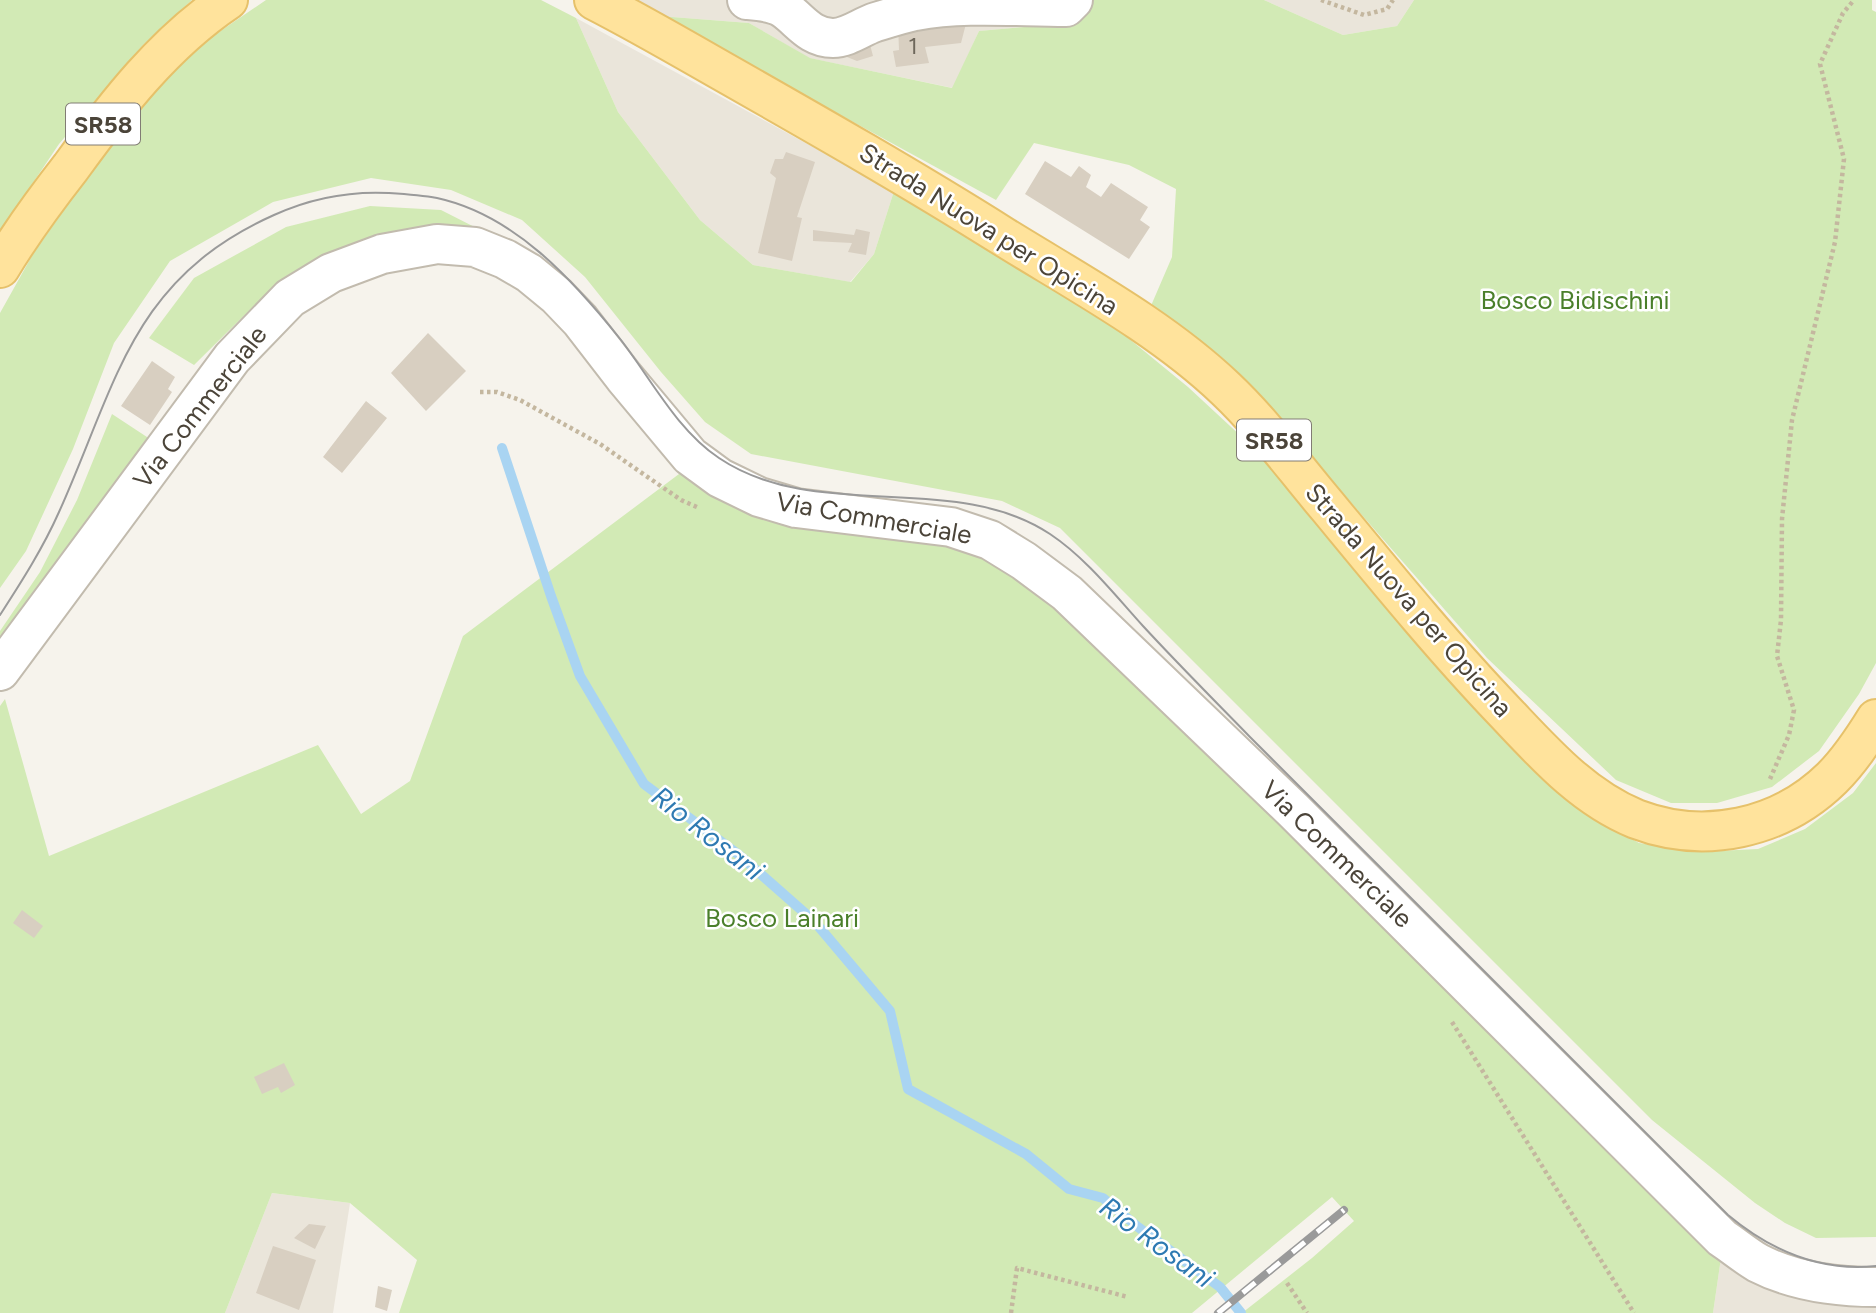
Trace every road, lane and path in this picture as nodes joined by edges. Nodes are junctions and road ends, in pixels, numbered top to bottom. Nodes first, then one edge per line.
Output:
1 (228, 0) edge
2 (1073, 0) edge
3 (1321, 0) edge
4 (1393, 0) edge
5 (1854, 0) edge
6 (599, 1) edge
7 (759, 1) edge
8 (0, 268) edge
9 (480, 392) dead end
10 (702, 510) dead end
11 (0, 671) edge
12 (1876, 719) edge
13 (1762, 822) junction
14 (1451, 1020) dead end
15 (1287, 1283) dead end
16 (1876, 1287) edge
17 (1128, 1297) dead end
18 (1011, 1313) edge
19 (1307, 1313) edge
20 (1634, 1313) edge

1 - 8 main road, SR58
2 - 7 street
3 - 4 path
5 - 13 path
6 - 13 main road, Strada Nuova per Opicina / SR58
9 - 10 path
11 - 16 street, Via Commerciale
12 - 13 main road, Strada Nuova per Opicina / SR58
14 - 20 path
15 - 19 path
17 - 18 path

